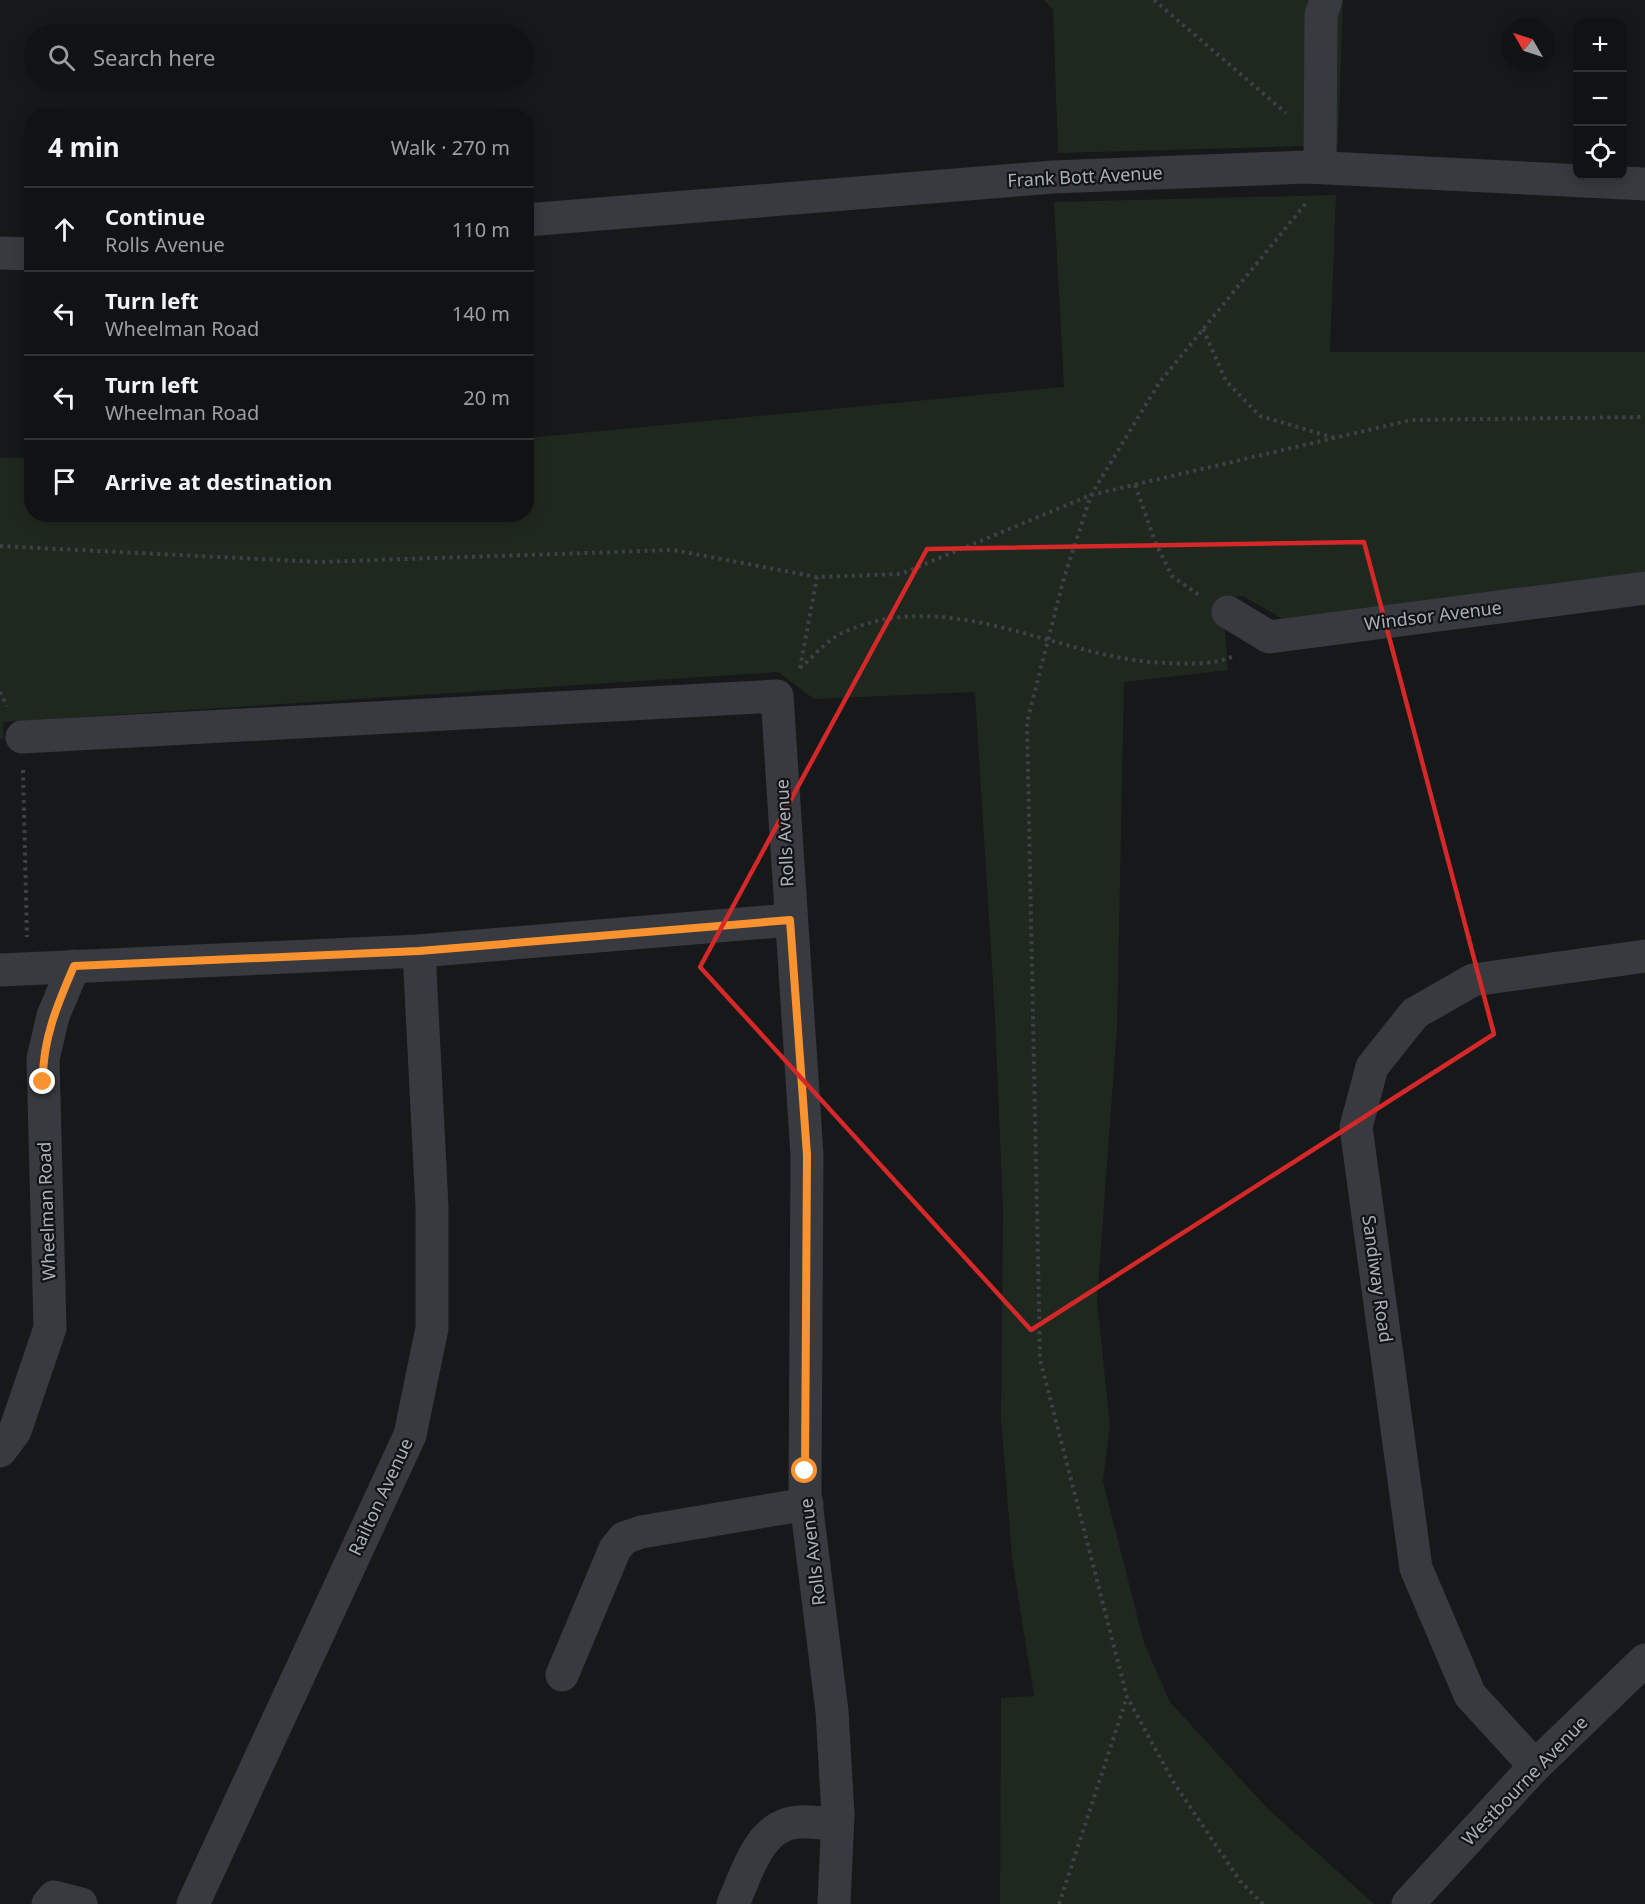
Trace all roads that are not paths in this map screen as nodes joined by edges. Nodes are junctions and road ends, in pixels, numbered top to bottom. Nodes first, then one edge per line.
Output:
1 (1326, 0) edge
2 (1314, 167) junction
3 (1645, 184) edge
4 (534, 219) edge
5 (0, 253) edge
6 (24, 254) edge
7 (1645, 588) edge
8 (1228, 612) road end
9 (22, 737) road end
10 (790, 920) junction
11 (419, 951) junction
12 (1645, 956) edge
13 (74, 966) junction
14 (14, 969) edge
15 (0, 1451) edge
16 (807, 1504) junction
17 (1645, 1660) edge
18 (562, 1675) dead end
19 (1535, 1766) junction
20 (837, 1825) junction
21 (48, 1904) edge
22 (81, 1904) edge
23 (193, 1904) edge
24 (733, 1904) edge
25 (835, 1904) edge
26 (1408, 1904) edge

1 - 2 street
2 - 3 street, Frank Bott Avenue
2 - 4 street, Frank Bott Avenue
5 - 6 street
7 - 8 street, Windsor Avenue
9 - 10 street, Rolls Avenue
10 - 11 street
10 - 16 street, Rolls Avenue
11 - 13 street
11 - 23 street, Railton Avenue
12 - 19 street, Sandiway Road
13 - 14 street
13 - 15 street, Wheelman Road
16 - 18 street
16 - 20 street, Rolls Avenue
17 - 19 street, Westbourne Avenue
19 - 26 street, Westbourne Avenue
20 - 24 street
20 - 25 street, Rolls Avenue
21 - 22 street

